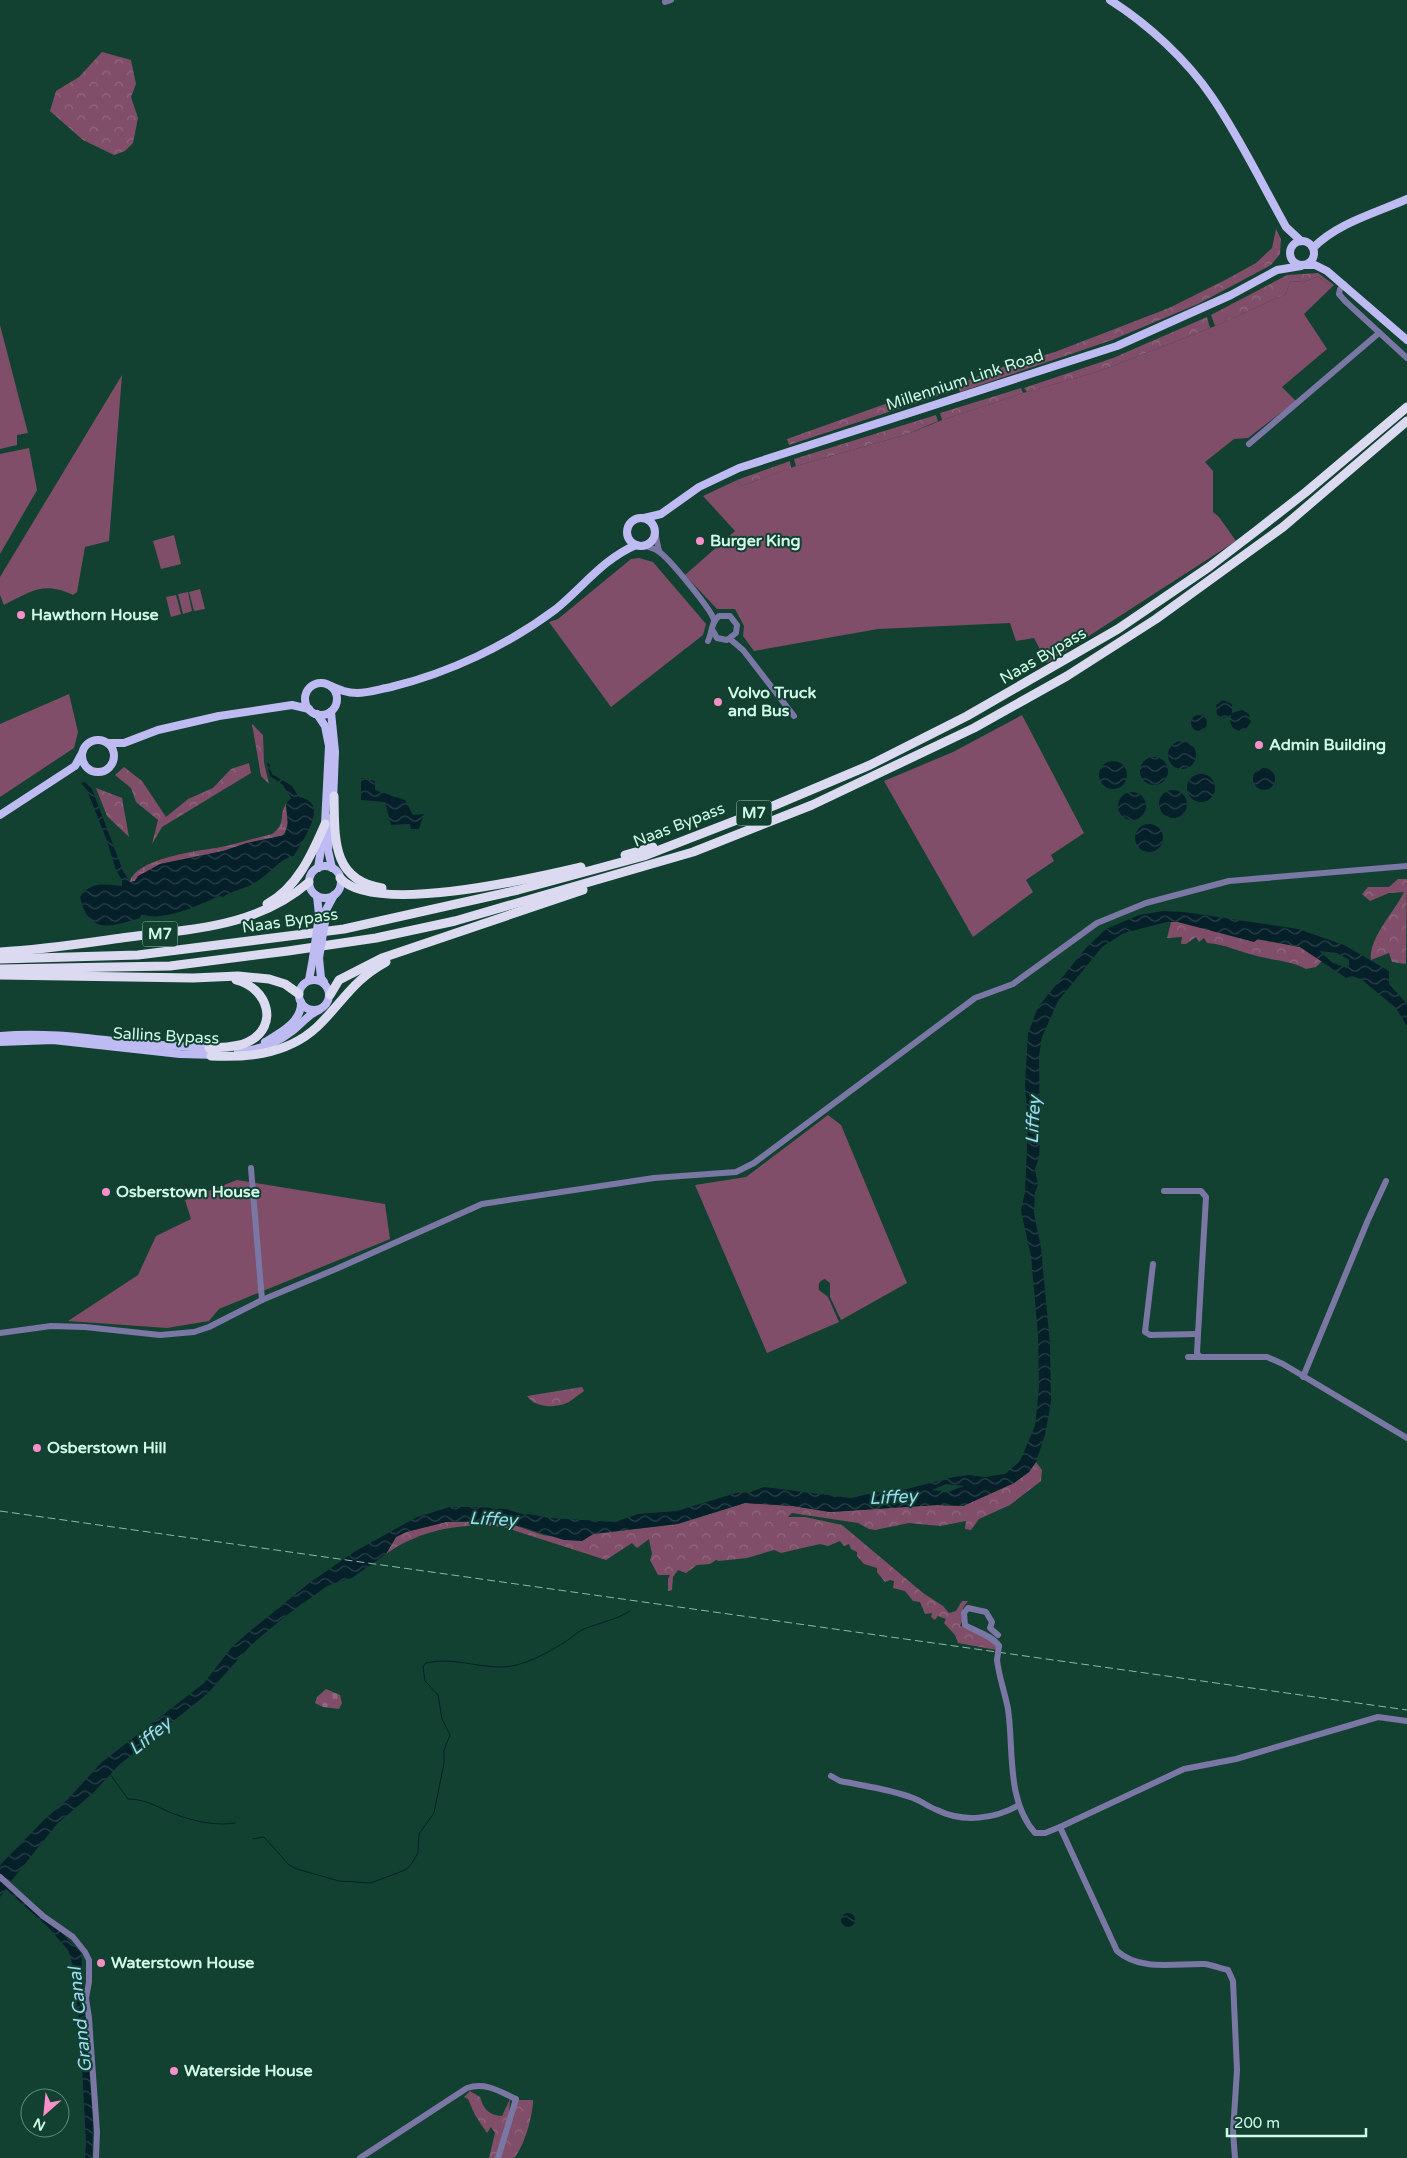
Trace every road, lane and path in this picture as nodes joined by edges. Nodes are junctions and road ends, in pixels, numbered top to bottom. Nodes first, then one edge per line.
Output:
1 (1110, 0) edge
2 (1407, 199) edge
3 (1286, 227) junction
4 (1323, 238) junction
5 (1303, 241) junction
6 (1314, 250) junction
7 (1290, 252) junction
8 (1303, 265) junction
9 (1277, 270) junction
10 (1327, 271) junction
11 (1344, 284) junction
12 (1380, 333) junction
13 (1407, 340) edge
14 (1407, 358) edge
15 (1407, 407) edge
16 (1407, 422) edge
17 (1249, 444) dead end
18 (661, 514) junction
19 (644, 518) junction
20 (654, 530) junction
21 (627, 533) junction
22 (639, 545) junction
23 (659, 551) junction
24 (618, 552) junction
25 (712, 612) junction
26 (722, 615) junction
27 (714, 620) junction
28 (736, 633) junction
29 (730, 639) junction
30 (743, 650) junction
31 (331, 686) junction
32 (357, 693) junction
33 (306, 696) junction
34 (337, 704) junction
35 (292, 706) junction
36 (309, 709) junction
37 (331, 712) junction
38 (317, 714) junction
39 (794, 716) dead end
40 (108, 743) junction
41 (124, 743) junction
42 (114, 754) junction
43 (81, 755) junction
44 (75, 766) junction
45 (86, 768) junction
46 (334, 796) junction
47 (0, 815) edge
48 (325, 824) junction
49 (710, 829) junction
50 (1407, 866) edge
51 (318, 868) junction
52 (332, 868) junction
53 (634, 869) junction
54 (340, 878) junction
55 (309, 882) junction
56 (422, 894) junction
57 (334, 895) junction
58 (317, 896) junction
59 (322, 916) junction
60 (243, 918) junction
61 (410, 948) junction
62 (0, 952) edge
63 (316, 958) junction
64 (0, 959) edge
65 (0, 969) edge
66 (0, 975) edge
67 (216, 977) junction
68 (309, 980) junction
69 (325, 983) junction
70 (330, 995) junction
71 (300, 998) junction
72 (319, 1010) junction
73 (0, 1036) edge
74 (0, 1042) edge
75 (210, 1052) junction
76 (251, 1168) dead end
77 (1386, 1181) dead end
78 (1164, 1191) dead end
79 (1153, 1264) dead end
80 (262, 1300) junction
81 (0, 1333) edge
82 (1198, 1334) junction
83 (1188, 1357) dead end
84 (1200, 1357) junction
85 (1303, 1376) junction
86 (1407, 1438) edge
87 (998, 1635) dead end
88 (1407, 1721) edge
89 (831, 1776) dead end
90 (1019, 1805) junction
91 (1060, 1827) junction
92 (0, 1877) edge
93 (96, 2158) edge
94 (360, 2158) edge
95 (498, 2158) edge
96 (1235, 2158) edge

1 - 3 main road
2 - 4 main road
3 - 5 main road
3 - 7 main road
4 - 5 main road
4 - 6 main road
5 - 6 main road
5 - 7 main road
6 - 8 main road
6 - 10 main road
7 - 8 main road
7 - 9 main road, Millennium Link Road
8 - 9 main road, Millennium Link Road
8 - 10 main road
9 - 18 main road, Millennium Link Road
10 - 11 main road
11 - 12 street
11 - 13 main road
12 - 14 street
12 - 17 street
15 - 49 highway, Naas Bypass / M7
16 - 53 highway, Naas Bypass / M7
18 - 19 main road, Millennium Link Road
18 - 20 main road, Millennium Link Road
19 - 20 main road
19 - 21 main road
20 - 22 main road
20 - 23 street
21 - 22 main road
21 - 24 main road
22 - 23 street
22 - 24 main road
23 - 25 street
24 - 32 main road
25 - 26 street
25 - 27 street
26 - 27 street
26 - 28 street
27 - 29 street
28 - 29 street
28 - 30 street
29 - 30 street
30 - 39 street
31 - 32 main road
31 - 33 main road
31 - 34 main road
32 - 34 main road
33 - 35 main road
33 - 36 main road
34 - 37 main road
35 - 36 main road
35 - 41 main road
36 - 38 main road
37 - 38 main road
37 - 46 main road
38 - 48 main road
40 - 41 main road
40 - 42 main road
40 - 43 main road
41 - 42 main road
42 - 45 main road
43 - 44 main road
43 - 45 main road
44 - 45 main road
44 - 47 main road
46 - 52 main road
46 - 56 highway, M7
48 - 51 main road
48 - 60 highway, M7
49 - 56 highway, M7
49 - 64 highway, Naas Bypass / M7
50 - 80 street
51 - 52 main road
51 - 55 main road
52 - 54 main road
53 - 61 highway, M7
53 - 65 highway, Naas Bypass / M7
54 - 56 highway, M7
54 - 57 main road
55 - 58 main road
55 - 60 highway, M7
57 - 58 main road
57 - 59 main road
58 - 59 main road
59 - 63 main road, bridge
60 - 62 highway, M7
61 - 70 highway, M7
61 - 75 highway, M7
63 - 68 main road
63 - 69 main road
66 - 67 highway
67 - 71 highway
67 - 75 highway
68 - 69 main road
68 - 71 main road
69 - 70 main road
70 - 72 main road
71 - 72 main road
71 - 75 main road, Sallins Bypass
72 - 75 main road, Sallins Bypass
73 - 75 main road, Sallins Bypass
74 - 75 main road, Sallins Bypass
76 - 80 street
77 - 85 street
78 - 82 street
79 - 82 street
80 - 81 street
82 - 84 street
83 - 84 street
84 - 85 street
85 - 86 street
87 - 90 street, bridge
88 - 91 street
89 - 90 street
90 - 91 street
91 - 96 street
92 - 93 street
94 - 95 street

